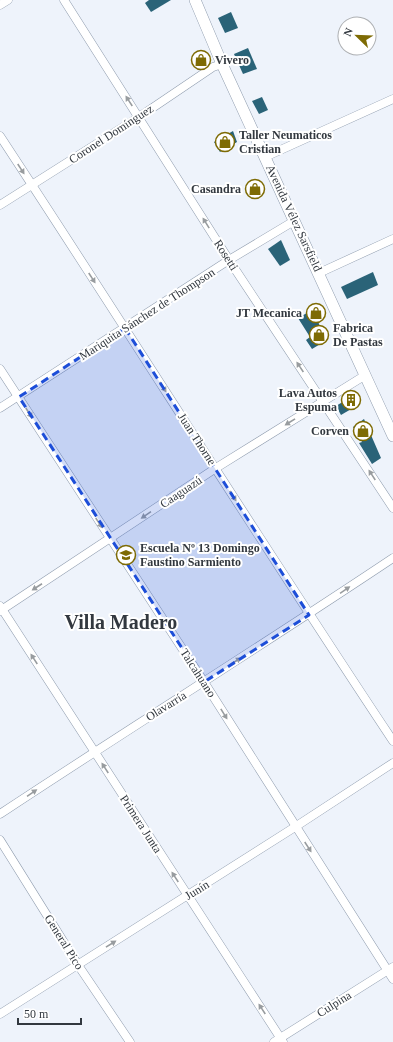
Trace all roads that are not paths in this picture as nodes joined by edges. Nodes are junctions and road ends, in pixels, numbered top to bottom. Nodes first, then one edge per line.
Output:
1 (8, 0) edge
2 (64, 0) edge
3 (195, 0) edge
4 (0, 5) edge
5 (222, 64) junction
6 (393, 99) edge
7 (139, 117) junction
8 (0, 136) edge
9 (265, 157) junction
10 (32, 185) junction
11 (0, 205) edge
12 (294, 221) junction
13 (393, 239) edge
14 (229, 260) junction
15 (319, 273) junction
16 (125, 328) junction
17 (0, 369) edge
18 (364, 376) junction
19 (19, 397) junction
20 (323, 402) junction
21 (0, 408) edge
22 (393, 436) edge
23 (216, 468) junction
24 (393, 508) edge
25 (110, 539) junction
26 (393, 558) edge
27 (1, 609) edge
28 (309, 614) junction
29 (204, 682) junction
30 (393, 741) edge
31 (94, 752) junction
32 (393, 764) edge
33 (0, 814) edge
34 (295, 827) junction
35 (0, 840) edge
36 (187, 896) junction
37 (78, 965) junction
38 (390, 969) edge
39 (393, 979) edge
40 (0, 1014) edge
41 (279, 1041) edge
42 (130, 1042) edge

1 - 4 street
7 -> 2 street, Rosetti
3 - 5 main road, Avenida Vélez Sarsfield
5 - 7 street, Coronel Domínguez
5 - 9 main road, Avenida Vélez Sarsfield
6 - 9 street
7 - 10 street, Coronel Domínguez
14 -> 7 street, Rosetti
8 -> 10 street, Juan Thorne
9 - 12 main road, Avenida Vélez Sarsfield
10 - 11 street, Coronel Domínguez
10 -> 16 street, Juan Thorne
12 - 14 street, Mariquita Sánchez de Thompson
12 - 15 main road, Avenida Vélez Sarsfield
13 - 15 street
14 - 16 street, Mariquita Sánchez de Thompson
20 -> 14 street, Rosetti
15 - 18 main road, Avenida Vélez Sarsfield
16 - 19 street, Mariquita Sánchez de Thompson
16 -> 23 street, Juan Thorne
17 - 19 street, Talcahuano
18 - 20 street, Caaguazú
18 - 22 main road, Avenida Vélez Sarsfield
19 - 21 street, Mariquita Sánchez de Thompson
19 -> 25 street, Talcahuano
20 -> 23 street, Caaguazú
24 -> 20 street, Rosetti
23 -> 25 street, Caaguazú
23 -> 28 street, Juan Thorne
25 -> 27 street, Caaguazú
25 - 29 street, Talcahuano
28 -> 26 street, Olavarría
31 -> 27 street, Primera Junta
29 -> 28 street, Olavarría
28 - 30 street, Juan Thorne
29 - 31 street, Olavarría
29 -> 34 street, Talcahuano
33 -> 31 street, Olavarría
36 -> 31 street, Primera Junta
32 - 34 street, Junín
34 - 36 street, Junín
34 -> 38 street, Talcahuano
35 - 37 street, General Pico
37 -> 36 street, Junín
41 -> 36 street, Primera Junta
37 - 40 street, Junín
37 - 42 street, General Pico
38 - 39 street, Talcahuano
38 - 41 street, Culpina

